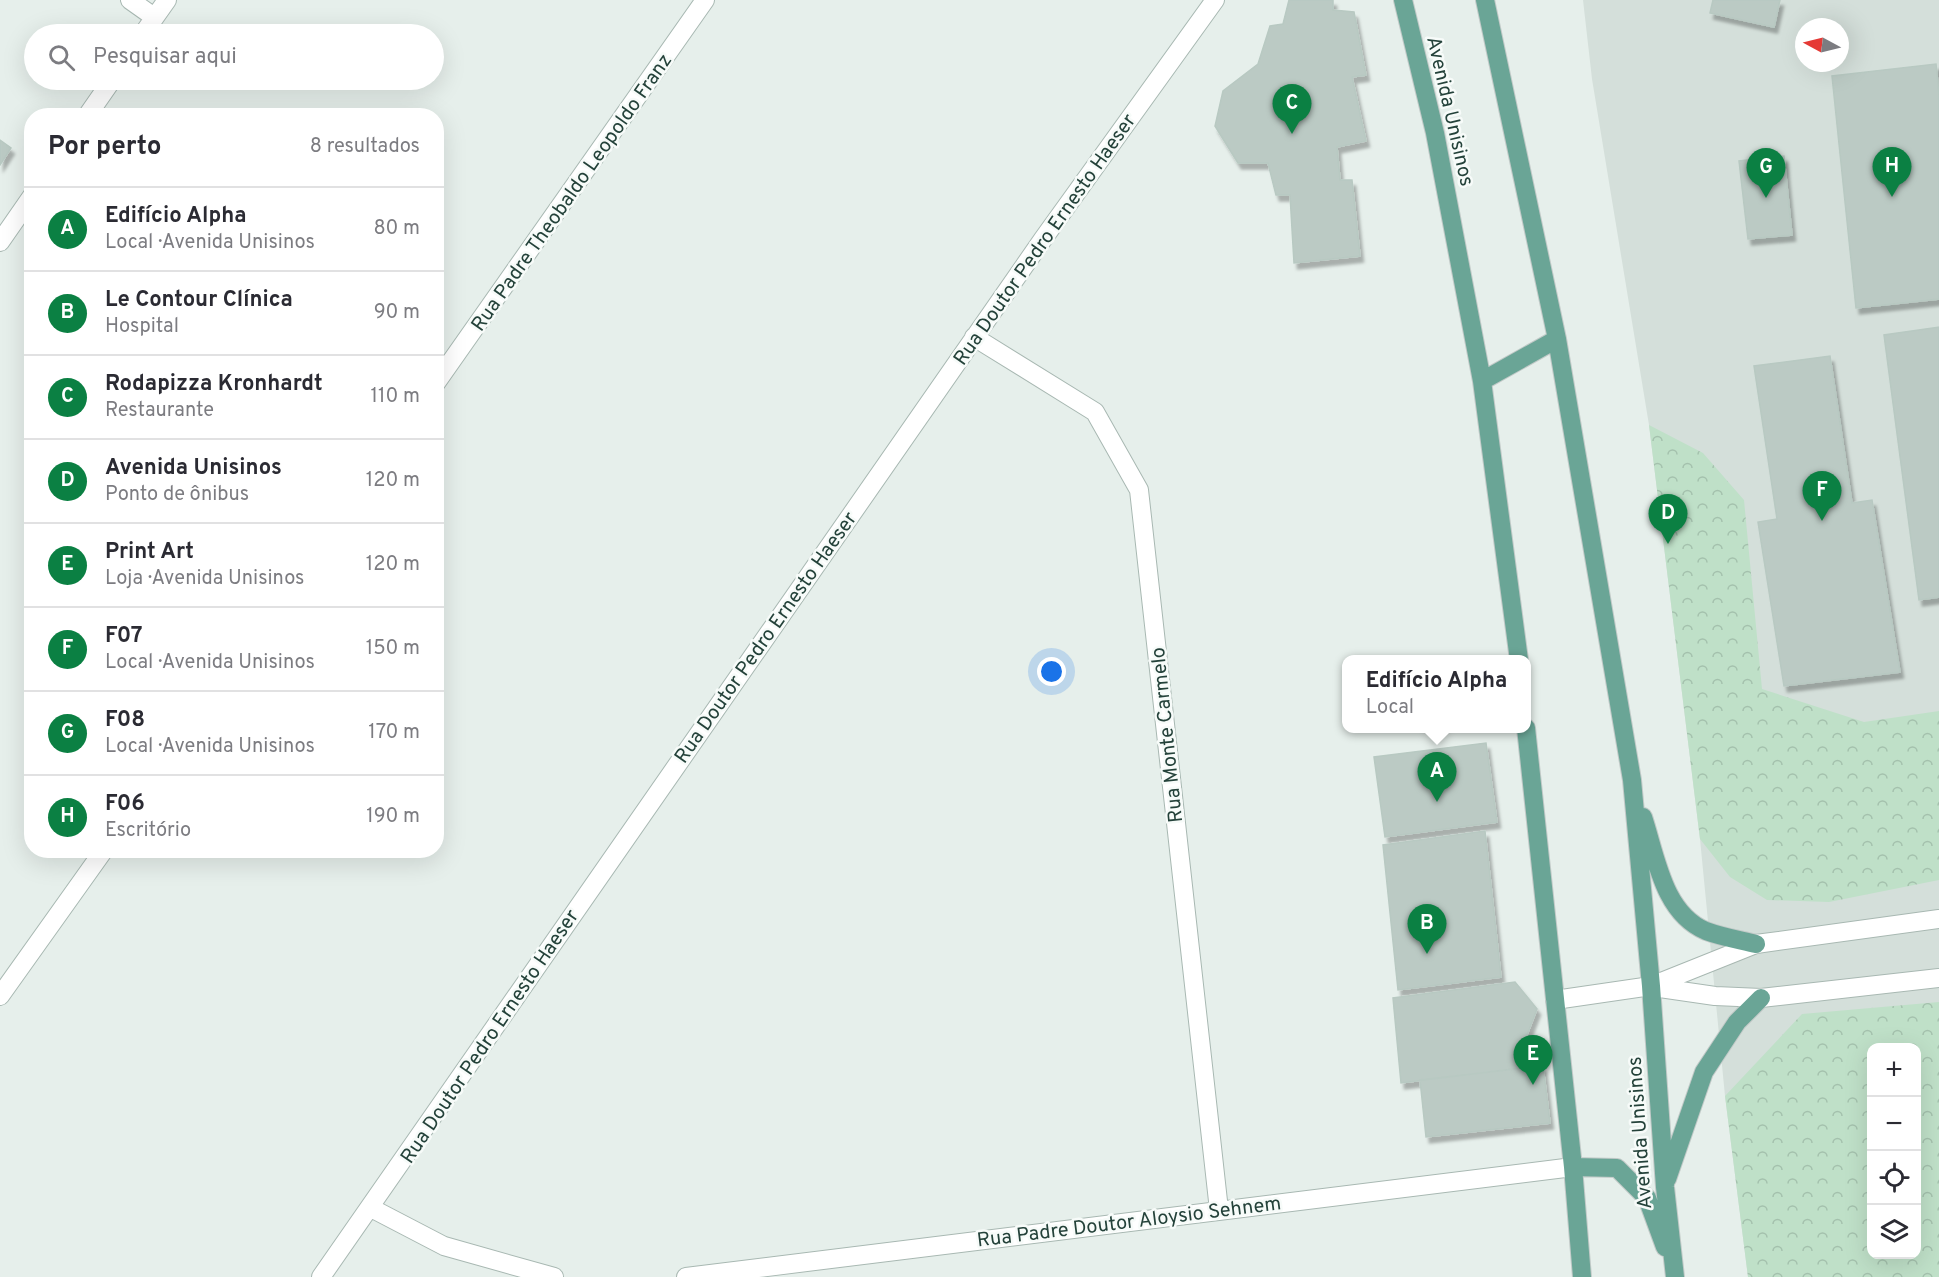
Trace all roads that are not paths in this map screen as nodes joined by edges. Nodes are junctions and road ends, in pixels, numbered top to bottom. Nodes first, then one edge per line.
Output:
1 (130, 0) edge
2 (167, 0) edge
3 (705, 0) edge
4 (1215, 0) edge
5 (1403, 0) edge
6 (1485, 0) edge
7 (154, 18) junction
8 (150, 24) edge
9 (105, 90) edge
10 (93, 108) edge
11 (24, 208) edge
12 (0, 242) edge
13 (974, 337) junction
14 (1557, 339) junction
15 (444, 372) edge
16 (1482, 381) junction
17 (1518, 655) edge
18 (1526, 733) edge
19 (1632, 780) junction
20 (98, 858) edge
21 (1939, 919) edge
22 (1756, 944) junction
23 (1939, 978) edge
24 (1651, 986) junction
25 (0, 996) edge
26 (1761, 998) junction
27 (1555, 1000) junction
28 (1573, 1167) junction
29 (1665, 1187) junction
30 (371, 1208) junction
31 (1220, 1210) junction
32 (778, 1271) edge
33 (321, 1277) edge
34 (554, 1277) edge
35 (686, 1277) edge
36 (1582, 1277) edge
37 (1675, 1277) edge

1 - 7 street
2 - 7 street
3 - 15 street, Rua Padre Theobaldo Leopoldo Franz
4 - 13 street, Rua Doutor Pedro Ernesto Haeser
5 - 16 main road, Avenida Unisinos
6 - 14 main road, Avenida Unisinos
7 - 8 street
9 - 10 street
11 - 12 street
13 - 30 street, Rua Doutor Pedro Ernesto Haeser
13 - 31 street, Rua Monte Carmelo
14 - 16 main road
14 - 19 main road, Avenida Unisinos
16 - 17 main road, Avenida Unisinos
18 - 27 main road
19 - 22 main road
19 - 24 main road, Avenida Unisinos
20 - 25 street
21 - 22 street
22 - 24 street
23 - 26 street
24 - 26 street
24 - 27 street
24 - 29 main road, Avenida Unisinos
26 - 29 main road
27 - 28 main road
28 - 31 street, Rua Padre Doutor Aloysio Sehnem
28 - 36 main road
28 - 37 main road
29 - 37 main road, Avenida Unisinos
30 - 33 street, Rua Doutor Pedro Ernesto Haeser
30 - 34 street
31 - 32 street, Rua Padre Doutor Aloysio Sehnem
32 - 35 street, Rua Padre Doutor Aloysio Sehnem

